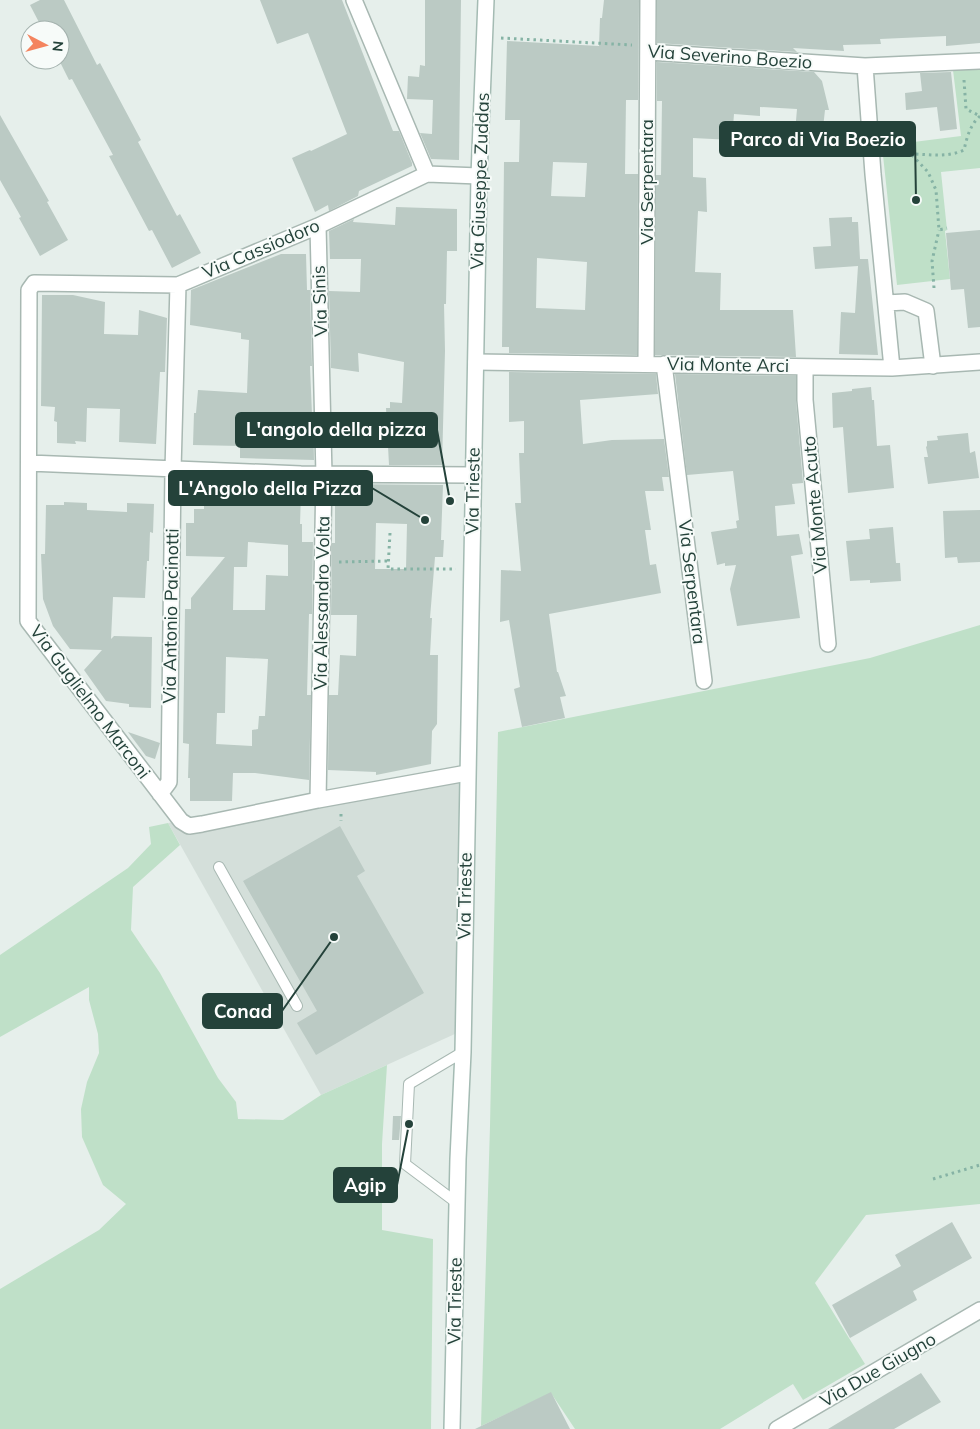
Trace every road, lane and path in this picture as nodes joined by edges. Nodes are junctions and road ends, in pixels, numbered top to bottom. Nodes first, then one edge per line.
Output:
1 (354, 0) edge
2 (486, 0) edge
3 (648, 0) edge
4 (485, 37) junction
5 (648, 52) junction
6 (980, 60) edge
7 (866, 66) junction
8 (964, 79) dead end
9 (980, 116) edge
10 (912, 154) junction
11 (872, 157) junction
12 (427, 174) junction
13 (479, 176) junction
14 (318, 226) junction
15 (947, 228) dead end
16 (940, 230) junction
17 (34, 283) joint
18 (178, 285) junction
19 (934, 288) dead end
20 (886, 303) junction
21 (322, 346) joint
22 (476, 362) junction
23 (980, 362) edge
24 (646, 364) junction
25 (664, 364) junction
26 (933, 366) junction
27 (805, 367) junction
28 (892, 368) junction
29 (29, 463) junction
30 (173, 470) junction
31 (473, 474) junction
32 (324, 475) junction
33 (390, 533) dead end
34 (389, 561) junction
35 (323, 562) junction
36 (472, 569) junction
37 (828, 644) dead end
38 (704, 681) dead end
39 (467, 773) junction
40 (160, 794) junction
41 (318, 800) junction
42 (220, 867) dead end
43 (297, 1006) dead end
44 (462, 1052) junction
45 (980, 1165) edge
46 (933, 1179) dead end
47 (457, 1203) junction
48 (980, 1310) edge
49 (452, 1429) edge
50 (777, 1429) edge

1 - 12 street
2 - 4 street, Via Giuseppe Zuddas
3 - 5 street, Via Serpentara
4 - 5 path, Via Severino Boezio
4 - 13 street, Via Giuseppe Zuddas
5 - 7 street, Via Severino Boezio
5 - 24 street, Via Serpentara
6 - 7 street, Via Severino Boezio
7 - 11 street
8 - 9 path
9 - 10 path
10 - 11 path
10 - 16 path
11 - 20 street
12 - 13 street, Via Cassiodoro
12 - 14 street, Via Cassiodoro
13 - 22 street, Via Giuseppe Zuddas
14 - 18 street, Via Cassiodoro
14 - 21 street, Via Sinis
15 - 16 path
16 - 19 path
17 - 18 street, Via Cassiodoro
17 - 29 street, Via Guglielmo Marconi
18 - 30 street, Via Antonio Pacinotti
20 - 26 street
20 - 28 street
21 - 32 street, Via Alessandro Volta
22 - 24 street, Via Monte Arci
22 - 31 street, Via Trieste
23 - 26 street, Via Monte Arci
24 - 25 street, Via Monte Arci
25 - 27 street, Via Monte Arci
25 - 38 street, Via Serpentara
26 - 28 street, Via Monte Arci
27 - 28 street, Via Monte Arci
27 - 37 street, Via Monte Acuto
29 - 30 street
29 - 40 street, Via Guglielmo Marconi
30 - 32 street
30 - 40 street, Via Antonio Pacinotti
31 - 32 street
31 - 36 street, Via Trieste
32 - 35 street, Via Alessandro Volta
33 - 34 path
34 - 35 path
34 - 36 path
35 - 41 street, Via Alessandro Volta
36 - 39 street, Via Trieste
39 - 41 street, Via Guglielmo Marconi
39 - 44 street, Via Trieste
40 - 41 street, Via Guglielmo Marconi
42 - 43 lane
44 - 47 street, Via Trieste
44 - 47 lane
45 - 46 path
47 - 49 street, Via Trieste
48 - 50 street, Via Due Giugno

